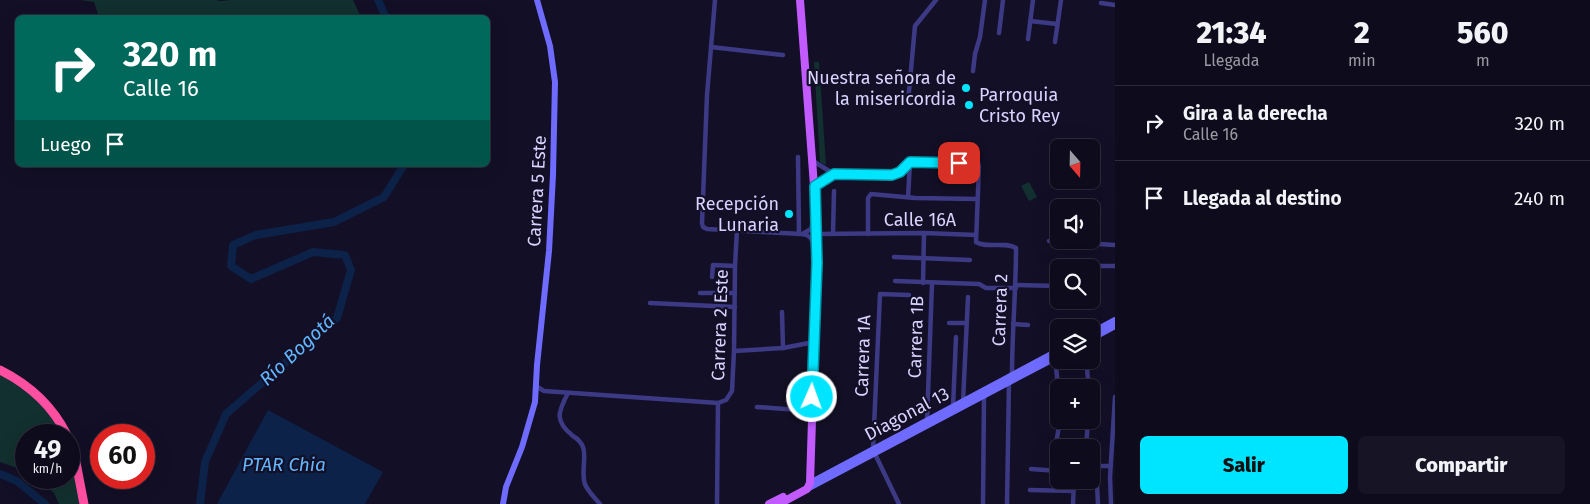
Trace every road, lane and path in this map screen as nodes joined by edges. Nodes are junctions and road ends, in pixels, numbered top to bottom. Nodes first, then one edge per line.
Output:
1 (537, 0) edge
2 (715, 0) edge
3 (800, 0) edge
4 (936, 0) edge
5 (985, 0) edge
6 (1003, 0) edge
7 (1033, 0) edge
8 (1061, 0) edge
9 (1101, 3) dead end
10 (1115, 4) edge
11 (1030, 21) junction
12 (1057, 24) junction
13 (999, 33) dead end
14 (1028, 39) dead end
15 (1055, 42) dead end
16 (711, 47) junction
17 (783, 55) dead end
18 (973, 71) dead end
19 (908, 102) dead end
20 (798, 157) dead end
21 (813, 161) junction
22 (910, 162) junction
23 (834, 174) junction
24 (815, 186) junction
25 (834, 191) dead end
26 (908, 197) junction
27 (977, 199) junction
28 (816, 212) junction
29 (737, 229) junction
30 (924, 233) junction
31 (801, 234) junction
32 (816, 234) junction
33 (833, 234) junction
34 (868, 234) junction
35 (976, 235) junction
36 (1049, 241) dead end
37 (1115, 245) edge
38 (1015, 246) joint
39 (894, 257) dead end
40 (924, 258) junction
41 (970, 260) dead end
42 (817, 263) junction
43 (735, 266) junction
44 (1100, 266) edge
45 (1115, 266) edge
46 (712, 277) dead end
47 (895, 281) dead end
48 (924, 283) junction
49 (932, 283) junction
50 (1050, 286) edge
51 (1016, 287) junction
52 (700, 293) dead end
53 (735, 293) junction
54 (909, 295) dead end
55 (968, 297) dead end
56 (650, 302) dead end
57 (735, 306) junction
58 (782, 312) dead end
59 (1115, 320) edge
60 (949, 323) dead end
61 (965, 323) junction
62 (1013, 324) junction
63 (1028, 325) dead end
64 (1115, 326) edge
65 (1100, 328) edge
66 (1100, 334) edge
67 (956, 337) dead end
68 (814, 342) junction
69 (783, 348) junction
70 (734, 351) junction
71 (1050, 355) edge
72 (1050, 361) edge
73 (0, 370) edge
74 (1012, 375) junction
75 (1009, 382) junction
76 (536, 386) junction
77 (544, 391) junction
78 (568, 393) junction
79 (984, 396) junction
80 (536, 397) junction
81 (1115, 397) edge
82 (963, 402) junction
83 (718, 403) junction
84 (953, 406) junction
85 (1114, 406) edge
86 (757, 407) dead end
87 (812, 411) junction
88 (927, 420) junction
89 (62, 424) edge
90 (874, 452) junction
91 (1100, 466) edge
92 (1111, 466) junction
93 (1031, 469) dead end
94 (1050, 470) edge
95 (1112, 477) edge
96 (80, 483) edge
97 (808, 486) junction
98 (1096, 489) edge
99 (1030, 490) dead end
100 (1074, 491) joint
101 (791, 501) edge
102 (84, 504) edge
103 (503, 504) edge
104 (600, 504) edge
105 (717, 504) edge
106 (769, 504) edge
107 (779, 504) edge
108 (899, 504) edge
109 (983, 504) edge
110 (1007, 504) edge
111 (1074, 504) edge
112 (1098, 504) edge
113 (1111, 504) edge

1 - 76 main road, Carrera 5 Este
2 - 16 street
3 - 21 main road
4 - 19 street
5 - 18 street
6 - 13 street
7 - 11 street
8 - 12 street
9 - 10 street
11 - 12 street
11 - 14 street
12 - 15 street
16 - 17 street
16 - 29 street
20 - 31 street
21 - 23 street
21 - 24 main road
22 - 23 street
22 - 26 street
22 - 27 street
23 - 24 street
24 - 28 main road
25 - 33 street
26 - 27 street
26 - 34 street
27 - 35 street
28 - 31 street
28 - 32 main road
29 - 31 street
29 - 43 street, Carrera 2 Este
30 - 34 street, Calle 16A
30 - 35 street, Calle 16A
30 - 40 street, Carrera 1B
31 - 42 street
32 - 33 street, Calle 16A
32 - 42 main road
33 - 34 street, Calle 16A
35 - 38 street, Calle 16A
36 - 37 street
38 - 51 street, Carrera 2
39 - 40 street
40 - 41 street
40 - 48 street, Carrera 1B
42 - 68 main road
43 - 46 street
43 - 53 street, Carrera 2 Este
44 - 45 street
47 - 48 street
48 - 49 street, Carrera 1B
49 - 51 street
49 - 88 street, Carrera 1B
50 - 51 street
51 - 62 street, Carrera 2
52 - 53 street
53 - 57 street, Carrera 2 Este
54 - 90 street, Carrera 1A
55 - 61 street
56 - 57 street
57 - 70 street, Carrera 2 Este
58 - 69 street
59 - 65 main road
60 - 61 street
61 - 82 street
62 - 63 street
62 - 74 street, Carrera 2
64 - 66 main road
67 - 84 street
68 - 69 street
68 - 87 main road
69 - 70 street
70 - 83 street, Carrera 2 Este
71 - 74 main road, Diagonal 13
72 - 75 main road, Diagonal 13
73 - 89 highway
74 - 82 main road, Diagonal 13
75 - 79 main road, Diagonal 13
75 - 110 street
76 - 77 street
76 - 80 main road, Carrera 5 Este
77 - 78 street
77 - 80 street
78 - 83 street
78 - 104 street
79 - 90 main road, Diagonal 13
79 - 109 street
80 - 103 main road, Carrera 5 Este
81 - 85 street
82 - 84 main road, Diagonal 13
83 - 105 street, Carrera 2 Este
84 - 88 main road, Diagonal 13
85 - 92 street
86 - 87 street
87 - 97 main road
88 - 90 main road, Diagonal 13
90 - 97 main road, Diagonal 13
90 - 108 street, Carrera 1A
91 - 92 street
92 - 95 street
93 - 94 street
95 - 113 street
96 - 102 highway
97 - 101 main road, Diagonal 13
97 - 106 main road, Diagonal 13
98 - 112 street
99 - 100 street
100 - 111 street
101 - 107 main road, Diagonal 13

